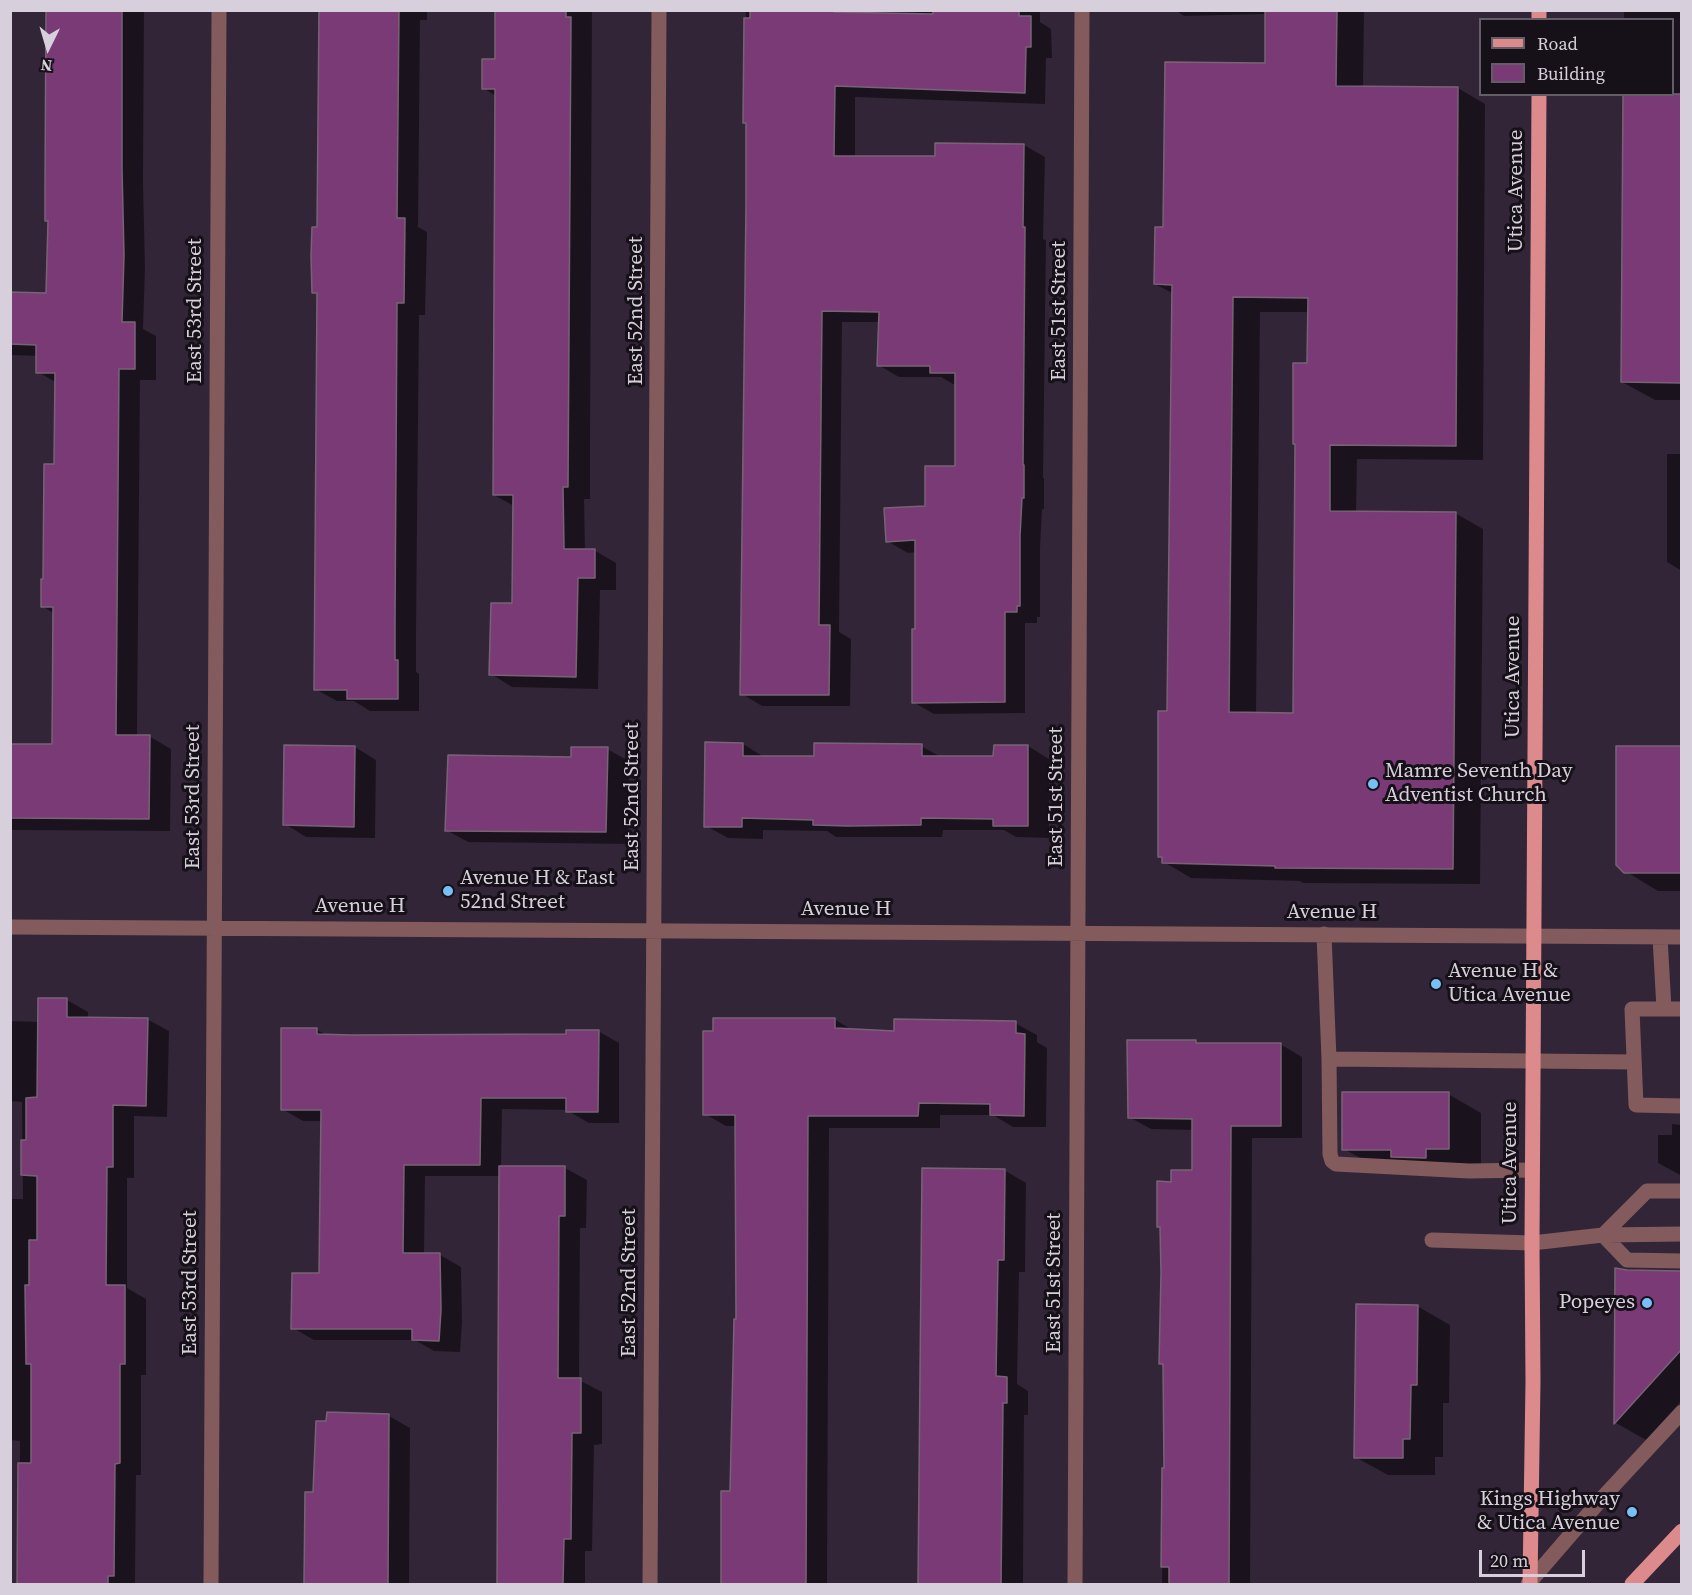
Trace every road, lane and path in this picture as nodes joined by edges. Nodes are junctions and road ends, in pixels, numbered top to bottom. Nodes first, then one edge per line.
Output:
1 (219, 10) edge
2 (659, 10) edge
3 (1082, 10) edge
4 (1539, 96) edge
5 (10, 927) edge
6 (214, 927) junction
7 (654, 930) junction
8 (1077, 933) junction
9 (1324, 934) junction
10 (1534, 935) junction
11 (1660, 937) junction
12 (1682, 937) edge
13 (1664, 1009) junction
14 (1682, 1009) edge
15 (1329, 1059) junction
16 (1533, 1061) junction
17 (1634, 1062) junction
18 (1682, 1106) edge
19 (1532, 1170) junction
20 (1682, 1191) edge
21 (1682, 1234) edge
22 (1603, 1235) junction
23 (1431, 1240) dead end
24 (1532, 1243) junction
25 (1682, 1260) edge
26 (1682, 1412) edge
27 (1682, 1530) edge
28 (211, 1584) edge
29 (650, 1584) edge
30 (1075, 1584) edge
31 (1529, 1584) edge
32 (1632, 1584) edge

1 - 6 street, East 53rd Street
2 - 7 street, East 52nd Street
3 - 8 street, East 51st Street
4 - 10 main road, Utica Avenue
5 - 6 street, Avenue H
6 - 7 street, Avenue H
6 - 28 street, East 53rd Street
7 - 8 street, Avenue H
7 - 29 street, East 52nd Street
8 - 9 street, Avenue H
8 - 30 street, East 51st Street
9 - 10 street, Avenue H
9 - 15 street
10 - 11 street, Avenue H
10 - 16 main road, Utica Avenue
11 - 12 street, Avenue H
11 - 13 street
13 - 14 street
13 - 17 street
15 - 16 street
15 - 19 street
16 - 17 street
16 - 19 main road, Utica Avenue
17 - 18 street
19 - 24 main road, Utica Avenue
20 - 22 street
21 - 22 street
22 - 24 street
22 - 25 street
23 - 24 street
24 - 31 main road, Utica Avenue
26 - 31 street
27 - 32 main road

